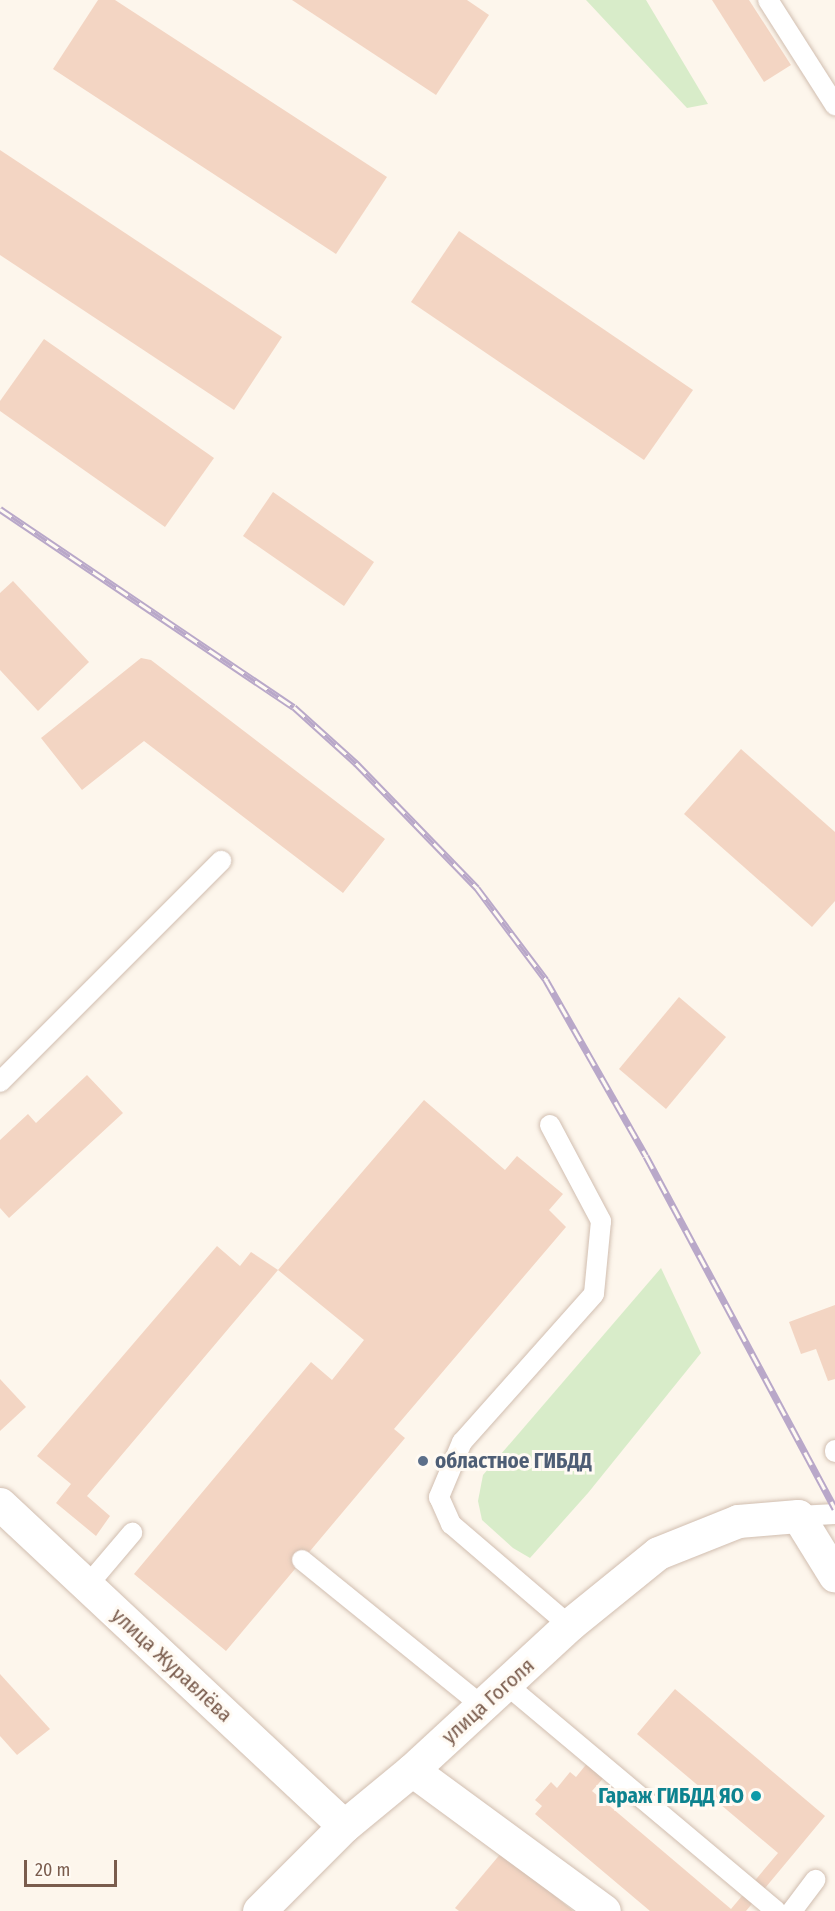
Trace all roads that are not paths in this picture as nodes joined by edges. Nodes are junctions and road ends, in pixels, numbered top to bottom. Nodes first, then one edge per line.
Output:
1 (768, 0) edge
2 (835, 105) edge
3 (221, 861) dead end
4 (0, 1082) edge
5 (550, 1125) dead end
6 (0, 1504) edge
7 (835, 1514) edge
8 (798, 1515) junction
9 (132, 1533) dead end
10 (302, 1560) dead end
11 (835, 1576) edge
12 (87, 1586) junction
13 (569, 1625) junction
14 (507, 1685) junction
15 (482, 1706) junction
16 (412, 1770) junction
17 (344, 1826) junction
18 (815, 1880) dead end
19 (259, 1911) edge
20 (604, 1911) edge
21 (776, 1911) edge
22 (792, 1911) edge

1 - 2 lane
3 - 4 lane
5 - 13 lane
6 - 12 street, улица Журавлёва
7 - 8 lane
8 - 11 street
8 - 13 street, улица Гоголя
9 - 12 lane
10 - 15 lane
12 - 17 street, улица Журавлёва
13 - 14 street, улица Гоголя
14 - 15 street, улица Гоголя
14 - 21 lane
15 - 16 street, улица Гоголя
16 - 17 street, улица Гоголя
16 - 20 street
17 - 19 street, улица Гоголя
18 - 22 lane

